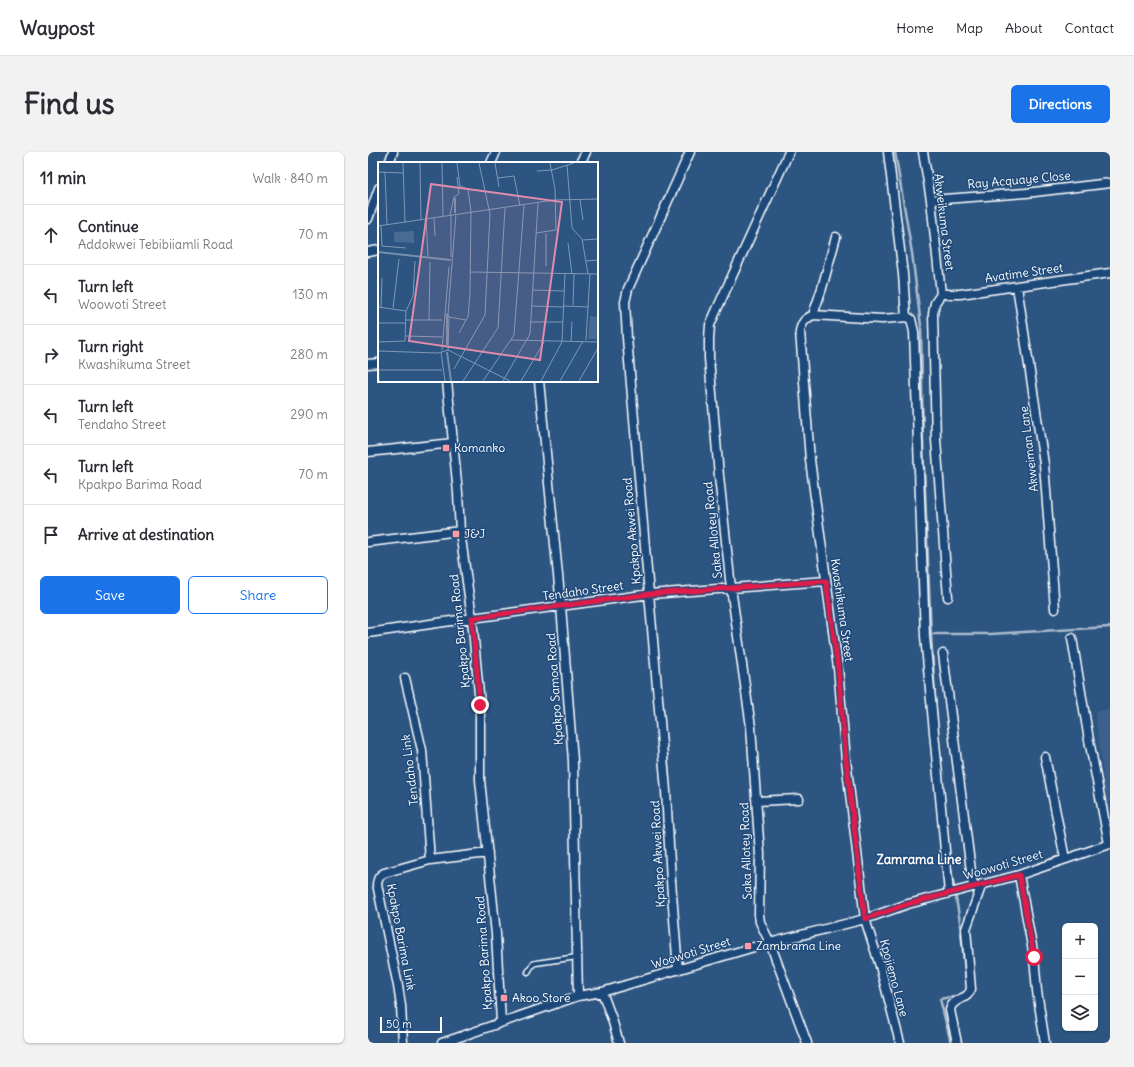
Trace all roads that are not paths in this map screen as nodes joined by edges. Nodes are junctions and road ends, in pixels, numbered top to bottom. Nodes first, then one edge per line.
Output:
1 (393, 152) edge
2 (496, 152) edge
3 (586, 152) edge
4 (690, 152) edge
5 (789, 152) edge
6 (888, 152) edge
7 (923, 152) edge
8 (389, 162) edge
9 (491, 162) edge
10 (581, 162) edge
11 (1110, 183) edge
12 (378, 191) edge
13 (931, 200) junction
14 (368, 219) edge
15 (836, 237) dead end
16 (378, 250) edge
17 (368, 252) edge
18 (1110, 273) edge
19 (1017, 286) junction
20 (941, 294) junction
21 (816, 315) junction
22 (906, 317) junction
23 (378, 363) edge
24 (368, 364) edge
25 (447, 382) edge
26 (539, 382) edge
27 (453, 443) junction
28 (368, 452) edge
29 (460, 531) junction
30 (368, 542) edge
31 (826, 581) junction
32 (731, 588) junction
33 (650, 594) junction
34 (948, 597) dead end
35 (561, 606) junction
36 (1055, 610) dead end
37 (472, 618) junction
38 (368, 634) edge
39 (1072, 638) dead end
40 (943, 654) dead end
41 (405, 678) dead end
42 (1045, 757) dead end
43 (799, 799) dead end
44 (756, 801) junction
45 (1110, 844) edge
46 (488, 853) junction
47 (1065, 859) junction
48 (430, 860) junction
49 (1019, 875) junction
50 (982, 884) junction
51 (968, 887) junction
52 (951, 892) junction
53 (865, 919) junction
54 (770, 943) junction
55 (577, 957) junction
56 (678, 970) junction
57 (528, 972) dead end
58 (602, 992) junction
59 (578, 996) junction
60 (501, 1022) junction
61 (402, 1043) edge
62 (442, 1043) edge
63 (619, 1043) edge
64 (807, 1043) edge
65 (900, 1043) edge
66 (957, 1043) edge
67 (1045, 1043) edge

1 - 8 street
2 - 9 street
3 - 10 street
4 - 33 street, Kpakpo Akwei Road
5 - 32 street, Saka Allotey Road
6 - 22 street
7 - 13 street, Akweikuma Street
11 - 13 street, Ray Acquaye Close
12 - 14 street
13 - 20 street, Akweikuma Street
15 - 21 street
16 - 17 street
18 - 19 street, Avatime Street
19 - 20 street, Avatime Street
19 - 36 street, Akweiman Lane
20 - 34 street
21 - 22 street
21 - 31 street, Kwashikuma Street
22 - 52 street
23 - 24 street
25 - 27 street, Kpakpo Barima Road
26 - 35 street, Kpakpo Samoa Road
27 - 28 street
27 - 29 street, Kpakpo Barima Road
29 - 30 street
29 - 37 street, Kpakpo Barima Road
31 - 32 street, Tendaho Street
31 - 53 street, Kwashikuma Street
32 - 33 street, Tendaho Street
32 - 44 street, Saka Allotey Road
33 - 35 street, Tendaho Street
33 - 56 street, Kpakpo Akwei Road
35 - 37 street, Tendaho Street
35 - 55 street, Kpakpo Samoa Road
37 - 38 street, Tendaho Street
37 - 46 street, Kpakpo Barima Road
39 - 45 street
40 - 51 street
41 - 48 street, Tendaho Link
42 - 47 street
43 - 44 street
44 - 54 street, Saka Allotey Road
45 - 47 street, Woowoti Street
46 - 48 street, Kpakpo Barima Link
46 - 60 street, Kpakpo Barima Road
47 - 49 street, Woowoti Street
48 - 61 street, Kpakpo Barima Link
49 - 50 street, Woowoti Street
49 - 67 street
50 - 51 street, Woowoti Street
50 - 66 street
51 - 52 street, Woowoti Street
52 - 53 street, Woowoti Street
53 - 54 street, Woowoti Street
53 - 65 street, Kpojiemo Lane
54 - 56 street, Woowoti Street
54 - 64 street, Saka Allotey Road
55 - 57 lane
55 - 59 street, Kpakpo Samoa Road
56 - 58 street, Woowoti Street
58 - 59 street, Woowoti Street
58 - 63 street
59 - 60 street, Woowoti Street
60 - 62 street, Woowoti Street

